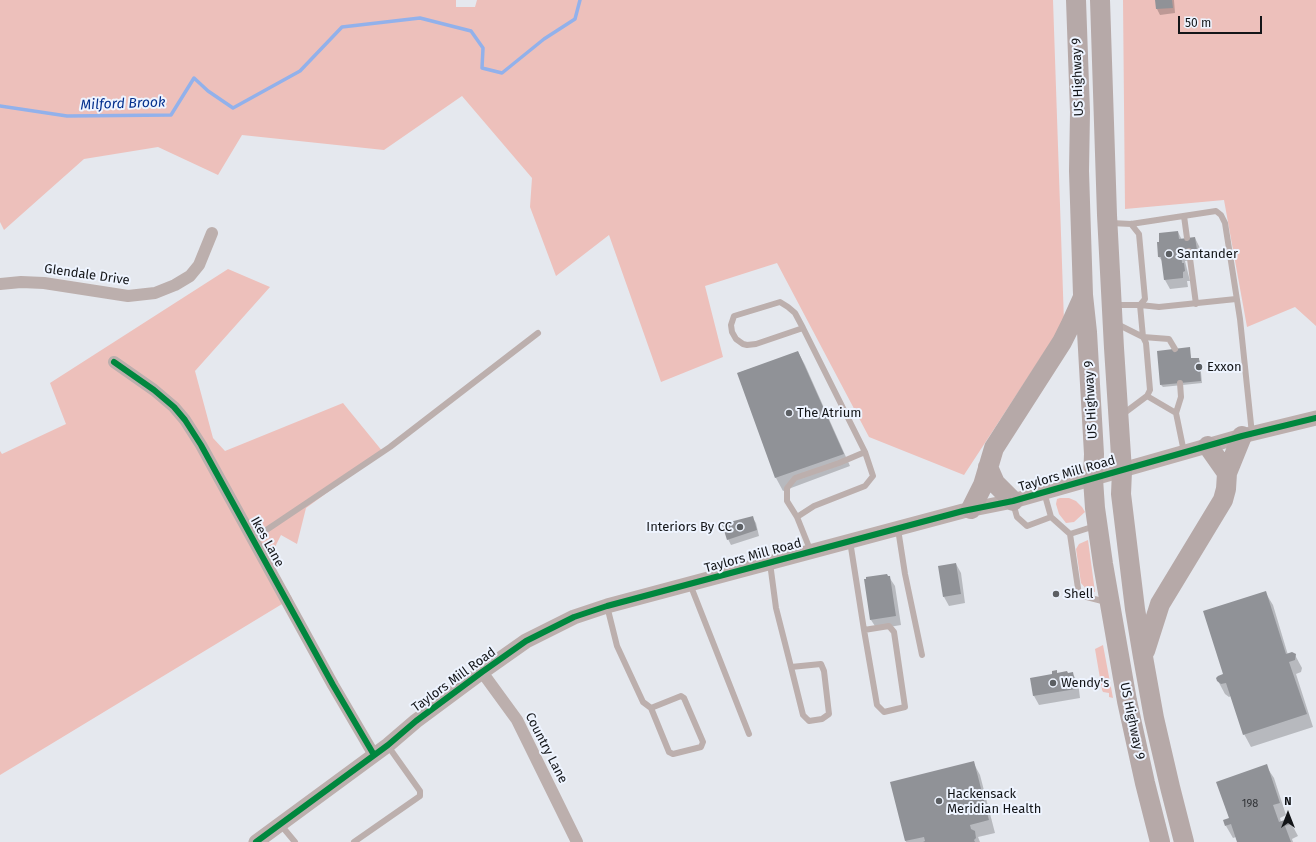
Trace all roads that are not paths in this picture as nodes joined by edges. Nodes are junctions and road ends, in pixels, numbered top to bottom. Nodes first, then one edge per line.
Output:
1 (1076, 0) edge
2 (1100, 0) edge
3 (1184, 216) junction
4 (1107, 222) junction
5 (1131, 224) junction
6 (212, 233) dead end
7 (1187, 238) dead end
8 (1189, 251) dead end
9 (0, 284) edge
10 (1083, 295) junction
11 (1236, 299) junction
12 (1196, 304) junction
13 (1140, 305) junction
14 (1112, 314) junction
15 (803, 328) junction
16 (538, 333) dead end
17 (1143, 337) junction
18 (1176, 349) dead end
19 (114, 362) dead end
20 (1180, 383) dead end
21 (1147, 396) junction
22 (1176, 413) junction
23 (1118, 417) junction
24 (1316, 418) edge
25 (1247, 435) junction
26 (1208, 446) junction
27 (865, 452) junction
28 (1184, 453) junction
29 (988, 467) junction
30 (1122, 471) junction
31 (1228, 473) junction
32 (1093, 479) junction
33 (1044, 492) junction
34 (1013, 501) junction
35 (971, 509) junction
36 (797, 517) junction
37 (1051, 517) junction
38 (1097, 525) junction
39 (898, 529) junction
40 (1070, 534) junction
41 (253, 539) junction
42 (850, 541) junction
43 (811, 552) junction
44 (770, 563) junction
45 (690, 584) junction
46 (1110, 603) junction
47 (608, 606) junction
48 (864, 630) junction
49 (922, 655) dead end
50 (1143, 657) junction
51 (790, 667) junction
52 (482, 672) junction
53 (651, 708) junction
54 (749, 734) dead end
55 (388, 744) junction
56 (374, 755) junction
57 (280, 824) junction
58 (256, 842) edge
59 (295, 842) edge
60 (354, 842) edge
61 (577, 842) edge
62 (1160, 842) edge
63 (1184, 842) edge

1 - 10 highway, US Highway 9
2 - 4 highway, US Highway 9
3 - 5 lane
3 - 7 lane
3 - 11 lane
4 - 5 lane
4 - 14 highway, US Highway 9
5 - 13 lane
6 - 9 street, Glendale Drive
8 - 12 lane
10 - 29 highway
10 - 32 highway, US Highway 9
11 - 12 lane
11 - 25 lane
12 - 13 lane
13 - 14 lane
13 - 17 lane
14 - 17 lane
14 - 23 highway, US Highway 9
15 - 15 lane
15 - 27 lane
16 - 41 lane
17 - 18 lane
17 - 21 lane
19 - 41 street, Ikes Lane
20 - 22 lane
21 - 22 lane
21 - 23 lane
22 - 28 lane
23 - 30 highway, US Highway 9
24 - 25 street, Taylors Mill Road
25 - 26 street, Taylors Mill Road
25 - 31 highway
26 - 28 street, Taylors Mill Road
26 - 31 highway
27 - 36 lane
27 - 36 lane
28 - 30 street, Taylors Mill Road
29 - 34 highway
29 - 35 highway
30 - 32 street, Taylors Mill Road
30 - 50 highway, US Highway 9
31 - 50 highway
32 - 33 street, Taylors Mill Road
32 - 38 highway, US Highway 9
33 - 34 street, Taylors Mill Road
33 - 37 lane
34 - 35 street, Taylors Mill Road
34 - 37 lane
35 - 39 street, Taylors Mill Road
36 - 43 lane
37 - 40 lane
38 - 40 lane
38 - 46 highway, US Highway 9
39 - 42 street, Taylors Mill Road
39 - 49 lane
40 - 46 lane
41 - 56 street, Ikes Lane
42 - 43 street, Taylors Mill Road
42 - 48 lane
43 - 44 street, Taylors Mill Road
44 - 45 street, Taylors Mill Road
44 - 51 lane
45 - 47 street, Taylors Mill Road
45 - 54 lane
46 - 62 highway, US Highway 9
47 - 52 street, Taylors Mill Road
47 - 53 lane
48 - 48 lane
50 - 63 highway, US Highway 9
51 - 51 lane
52 - 55 street, Taylors Mill Road
52 - 61 street, Country Lane
53 - 53 lane
55 - 56 street, Taylors Mill Road
55 - 60 lane
56 - 57 street, Taylors Mill Road
57 - 58 street, Taylors Mill Road
57 - 59 lane

